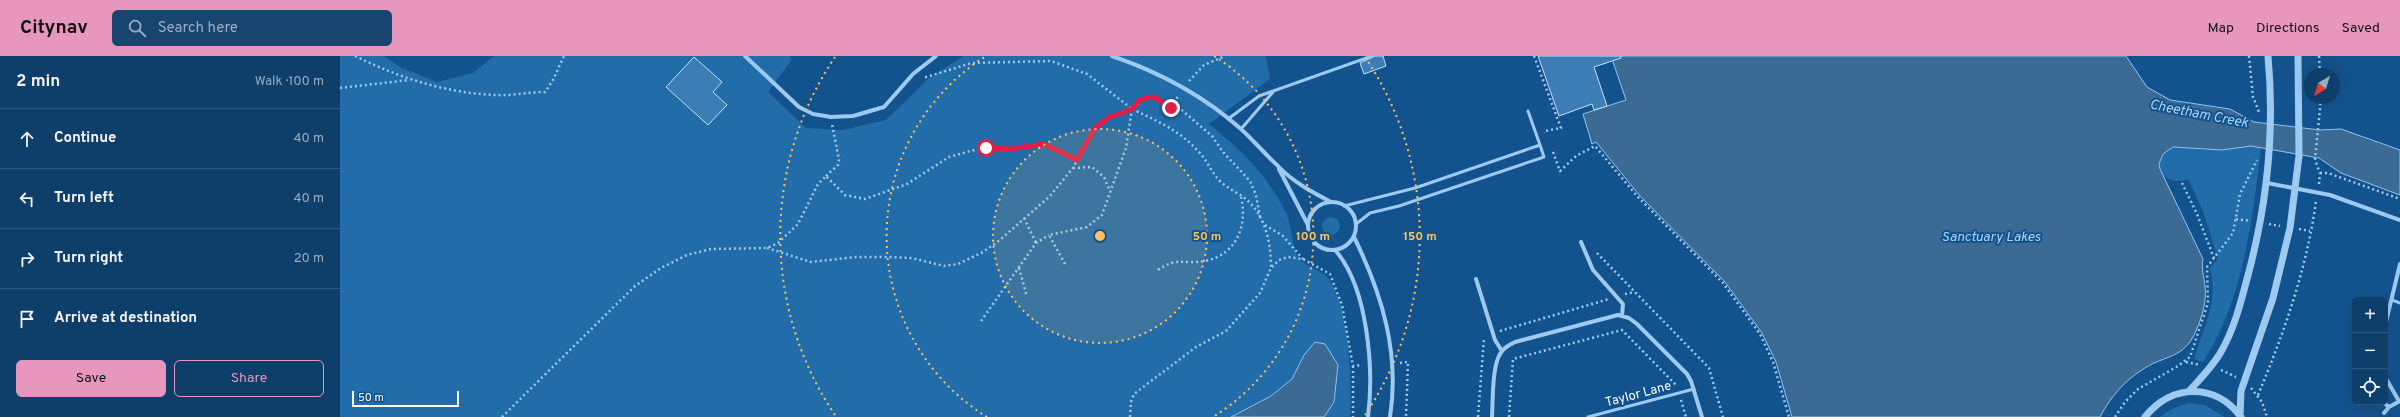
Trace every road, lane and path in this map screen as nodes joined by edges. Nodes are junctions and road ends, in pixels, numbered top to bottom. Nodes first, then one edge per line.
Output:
1 (355, 56) edge
2 (564, 56) edge
3 (745, 56) edge
4 (936, 56) edge
5 (1112, 56) edge
6 (1225, 56) edge
7 (1372, 56) edge
8 (1534, 56) edge
9 (2249, 56) edge
10 (2268, 56) edge
11 (2298, 56) edge
12 (2318, 56) edge
13 (2319, 68) edge
14 (922, 78) dead end
15 (410, 80) junction
16 (1184, 87) junction
17 (340, 88) edge
18 (1273, 92) junction
19 (2320, 104) edge
20 (1171, 108) junction
21 (1132, 109) junction
22 (1528, 111) dead end
23 (2260, 114) dead end
24 (831, 117) junction
25 (1228, 119) junction
26 (1241, 129) junction
27 (1547, 138) dead end
28 (1550, 144) dead end
29 (1540, 145) junction
30 (2259, 158) dead end
31 (1077, 160) junction
32 (1278, 167) junction
33 (1073, 168) junction
34 (2320, 173) junction
35 (826, 176) junction
36 (2182, 183) dead end
37 (2266, 183) junction
38 (2296, 188) junction
39 (1110, 192) junction
40 (2318, 192) junction
41 (1241, 196) junction
42 (2400, 199) edge
43 (1330, 202) junction
44 (1344, 206) junction
45 (1024, 218) junction
46 (1260, 218) junction
47 (2236, 219) junction
48 (2400, 220) edge
49 (2260, 223) junction
50 (1356, 224) junction
51 (1264, 225) junction
52 (1308, 225) junction
53 (2290, 228) junction
54 (2310, 231) junction
55 (1049, 235) junction
56 (1354, 237) junction
57 (1581, 242) dead end
58 (1036, 243) junction
59 (766, 248) junction
60 (1595, 249) dead end
61 (1334, 250) junction
62 (2214, 258) junction
63 (1303, 259) junction
64 (1064, 264) dead end
65 (2400, 264) edge
66 (1019, 267) junction
67 (1271, 268) junction
68 (1158, 270) dead end
69 (1476, 279) dead end
70 (1635, 292) junction
71 (1027, 297) dead end
72 (1618, 297) junction
73 (2392, 300) junction
74 (2400, 303) edge
75 (2388, 315) edge
76 (1622, 316) junction
77 (981, 321) dead end
78 (1494, 333) junction
79 (1502, 351) junction
80 (1393, 363) junction
81 (1371, 364) junction
82 (1353, 366) junction
83 (2388, 383) edge
84 (1694, 389) junction
85 (2190, 390) junction
86 (1679, 393) junction
87 (2258, 395) dead end
88 (2399, 401) edge
89 (2387, 405) edge
90 (2389, 407) junction
91 (2384, 413) dead end
92 (502, 417) edge
93 (1130, 417) edge
94 (1353, 417) edge
95 (1368, 417) edge
96 (1390, 417) edge
97 (1406, 417) edge
98 (1478, 417) edge
99 (1492, 417) edge
100 (1509, 417) edge
101 (1588, 417) edge
102 (1686, 417) edge
103 (1702, 417) edge
104 (1723, 417) edge
105 (1789, 417) edge
106 (2115, 417) edge
107 (2145, 417) edge
108 (2241, 417) edge

1 - 15 path
2 - 15 path
3 - 24 street
4 - 24 street
5 - 16 street
6 - 16 path
7 - 18 lane
8 - 27 path
9 - 23 path
10 - 37 street
11 - 38 street
12 - 13 path
14 - 21 path
15 - 17 path
16 - 20 path
16 - 25 street
18 - 25 lane
18 - 26 lane
19 - 34 path
20 - 21 path
20 - 46 path
21 - 31 path
21 - 39 path
21 - 41 path
22 - 29 lane
24 - 35 path
25 - 26 street
26 - 32 street
28 - 105 path
29 - 44 lane
29 - 50 lane
30 - 47 path
31 - 33 path
31 - 35 path
32 - 43 street
32 - 52 street
33 - 39 path
33 - 45 path
34 - 40 path
34 - 42 path
35 - 59 path
36 - 62 path
37 - 38 street
37 - 49 street
38 - 40 street
38 - 53 street
39 - 55 path
40 - 48 street
40 - 54 path
41 - 46 path
41 - 68 path
43 - 44 street
43 - 52 street
44 - 50 street
45 - 58 path
45 - 59 path
46 - 51 path
47 - 49 path
47 - 62 path
49 - 53 path
49 - 85 street
50 - 56 street
51 - 63 path
51 - 67 path
52 - 61 street
53 - 54 path
53 - 108 street
54 - 87 path
55 - 58 path
55 - 64 path
56 - 61 street
56 - 80 street
57 - 72 street
58 - 66 path
59 - 92 path
60 - 70 path
61 - 81 street
62 - 106 path
63 - 67 path
63 - 82 path
65 - 73 street
66 - 71 path
66 - 77 path
67 - 93 path
69 - 78 street
70 - 72 path
70 - 104 path
72 - 76 street
72 - 78 path
73 - 74 lane
73 - 75 street
76 - 79 street
76 - 84 street
78 - 79 street
78 - 98 path
79 - 99 street
80 - 96 street
80 - 97 path
81 - 82 path
81 - 95 street
82 - 94 path
83 - 88 street
84 - 86 lane, Taylor Lane
84 - 103 street
85 - 107 street
85 - 108 street
86 - 100 path
86 - 101 lane, Taylor Lane
86 - 102 path
88 - 90 street
89 - 90 street
90 - 91 street

